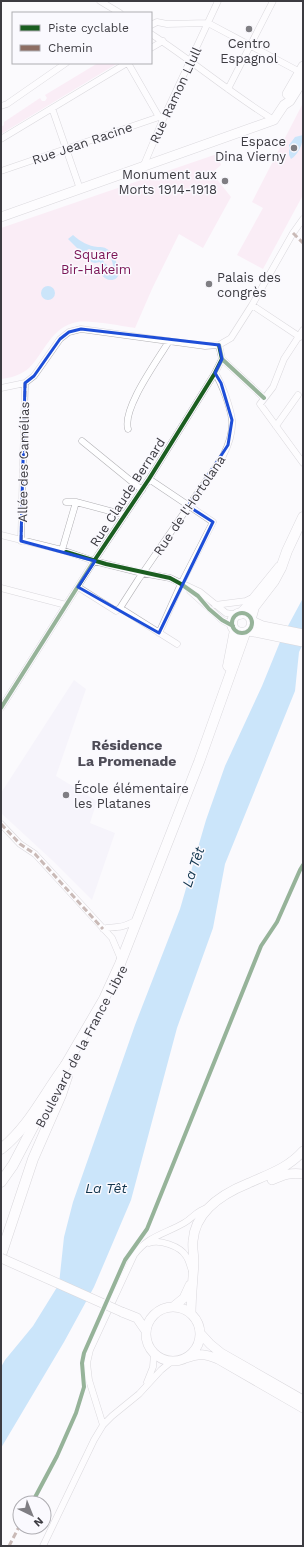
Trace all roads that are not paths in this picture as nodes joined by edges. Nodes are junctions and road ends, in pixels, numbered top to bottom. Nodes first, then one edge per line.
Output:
1 (100, 1) edge
2 (218, 1) edge
3 (273, 1) edge
4 (118, 12) edge
5 (153, 23) edge
6 (208, 23) junction
7 (152, 35) edge
8 (162, 41) junction
9 (251, 45) junction
10 (152, 47) edge
11 (191, 62) junction
12 (65, 64) edge
13 (125, 64) edge
14 (128, 64) edge
15 (302, 72) edge
16 (228, 89) junction
17 (1, 106) edge
18 (52, 108) junction
19 (161, 117) junction
20 (274, 120) junction
21 (1, 139) edge
22 (66, 148) junction
23 (143, 167) junction
24 (1, 171) edge
25 (80, 189) junction
26 (1, 217) edge
27 (303, 218) edge
28 (252, 306) junction
29 (303, 330) edge
30 (300, 337) junction
31 (169, 341) junction
32 (219, 345) junction
33 (222, 359) junction
34 (215, 373) junction
35 (25, 383) junction
36 (1, 388) edge
37 (298, 395) dead end
38 (264, 398) junction
39 (276, 426) junction
40 (128, 429) dead end
41 (82, 441) dead end
42 (303, 463) edge
43 (149, 479) junction
44 (142, 490) junction
45 (66, 502) dead end
46 (76, 502) junction
47 (188, 506) junction
48 (125, 515) junction
49 (303, 517) edge
50 (1, 535) edge
51 (21, 541) junction
52 (62, 550) junction
53 (287, 551) junction
54 (94, 561) junction
55 (278, 566) junction
56 (142, 573) junction
57 (181, 584) junction
58 (78, 587) junction
59 (1, 588) edge
60 (66, 605) junction
61 (215, 605) junction
62 (120, 608) junction
63 (238, 614) junction
64 (251, 619) junction
65 (240, 630) junction
66 (262, 630) junction
67 (159, 633) junction
68 (303, 634) edge
69 (303, 642) edge
70 (177, 644) dead end
71 (1, 708) edge
72 (1, 824) edge
73 (155, 874) junction
74 (137, 920) junction
75 (103, 929) junction
76 (120, 964) junction
77 (65, 1066) junction
78 (67, 1077) junction
79 (1, 1149) edge
80 (303, 1151) edge
81 (303, 1174) edge
82 (1, 1182) edge
83 (1, 1190) edge
84 (218, 1200) junction
85 (208, 1208) junction
86 (141, 1245) junction
87 (1, 1254) edge
88 (1, 1258) edge
89 (193, 1276) junction
90 (173, 1307) junction
91 (155, 1314) junction
92 (191, 1314) junction
93 (137, 1318) junction
94 (146, 1331) junction
95 (200, 1333) junction
96 (154, 1353) junction
97 (185, 1358) junction
98 (172, 1361) junction
99 (145, 1386) junction
100 (303, 1400) edge
101 (303, 1408) edge
102 (103, 1425) junction
103 (43, 1546) edge

1 - 4 street
2 - 6 street, Rue Ramon Llull
3 - 9 street
5 - 6 street
6 - 9 street
6 - 11 street, Rue Ramon Llull
7 - 8 street
8 - 10 street
8 - 11 street
9 - 15 street
9 - 16 street
11 - 16 street
11 - 19 street, Rue Ramon Llull
12 - 17 street
13 - 18 street
14 - 19 street
15 - 20 main road
16 - 20 street
18 - 21 street
18 - 22 street
19 - 22 street, Rue Jean Racine
19 - 23 street, Rue Ramon Llull
20 - 23 main road
22 - 24 street, Rue Jean Racine
22 - 25 street
23 - 25 main road
25 - 26 main road
27 - 28 street
28 - 30 street
28 - 32 street
29 - 30 street
30 - 38 street
31 - 32 street
31 - 35 street
31 - 40 street
32 - 33 street
33 - 34 street, Rue Claude Bernard
33 - 38 street
34 - 43 street, Rue Claude Bernard
34 - 47 street, Rue de l'Hortolana
35 - 36 street
35 - 51 street, Allée des Camélias
37 - 39 street
38 - 39 street
39 - 42 street
41 - 44 street
43 - 44 street, Rue Claude Bernard
43 - 47 street
44 - 48 street, Rue Claude Bernard
45 - 46 street
46 - 48 street
46 - 52 street
47 - 56 street, Rue de l'Hortolana
47 - 57 street
48 - 54 street, Rue Claude Bernard
49 - 53 main road
50 - 51 street
51 - 52 street
52 - 54 street
53 - 55 main road
53 - 64 main road
54 - 56 street
54 - 58 street, Rue Claude Bernard
55 - 61 street
55 - 63 main road
56 - 57 street
56 - 62 street, Rue de l'Hortolana
57 - 61 street
57 - 65 street
57 - 67 street
58 - 60 street, Rue Claude Bernard
58 - 62 street
59 - 60 street
60 - 71 street, Rue Claude Bernard
61 - 63 street
62 - 67 street
63 - 64 main road
63 - 65 main road
64 - 65 main road
64 - 66 main road
65 - 66 main road
65 - 73 main road, Boulevard de la France Libre
66 - 68 main road
66 - 69 main road
67 - 70 street
72 - 75 street
73 - 74 main road, Boulevard de la France Libre
73 - 78 main road, Boulevard de la France Libre
74 - 75 street
74 - 76 main road, Boulevard de la France Libre
75 - 76 street
76 - 77 main road, Boulevard de la France Libre
77 - 79 main road
77 - 82 main road, Boulevard de la France Libre
78 - 83 main road, Boulevard de la France Libre
78 - 87 main road
80 - 84 main road
81 - 84 main road
84 - 85 main road
85 - 86 street
85 - 89 main road
86 - 89 street
86 - 102 street
88 - 93 main road, bridge
89 - 90 main road
89 - 92 main road
90 - 91 main road
90 - 92 main road
91 - 93 main road
91 - 94 main road
92 - 95 main road
93 - 94 main road
94 - 96 main road
95 - 97 main road
95 - 100 main road
96 - 98 main road
96 - 99 street
97 - 98 main road
97 - 101 main road
98 - 99 street
99 - 102 street
102 - 103 street

